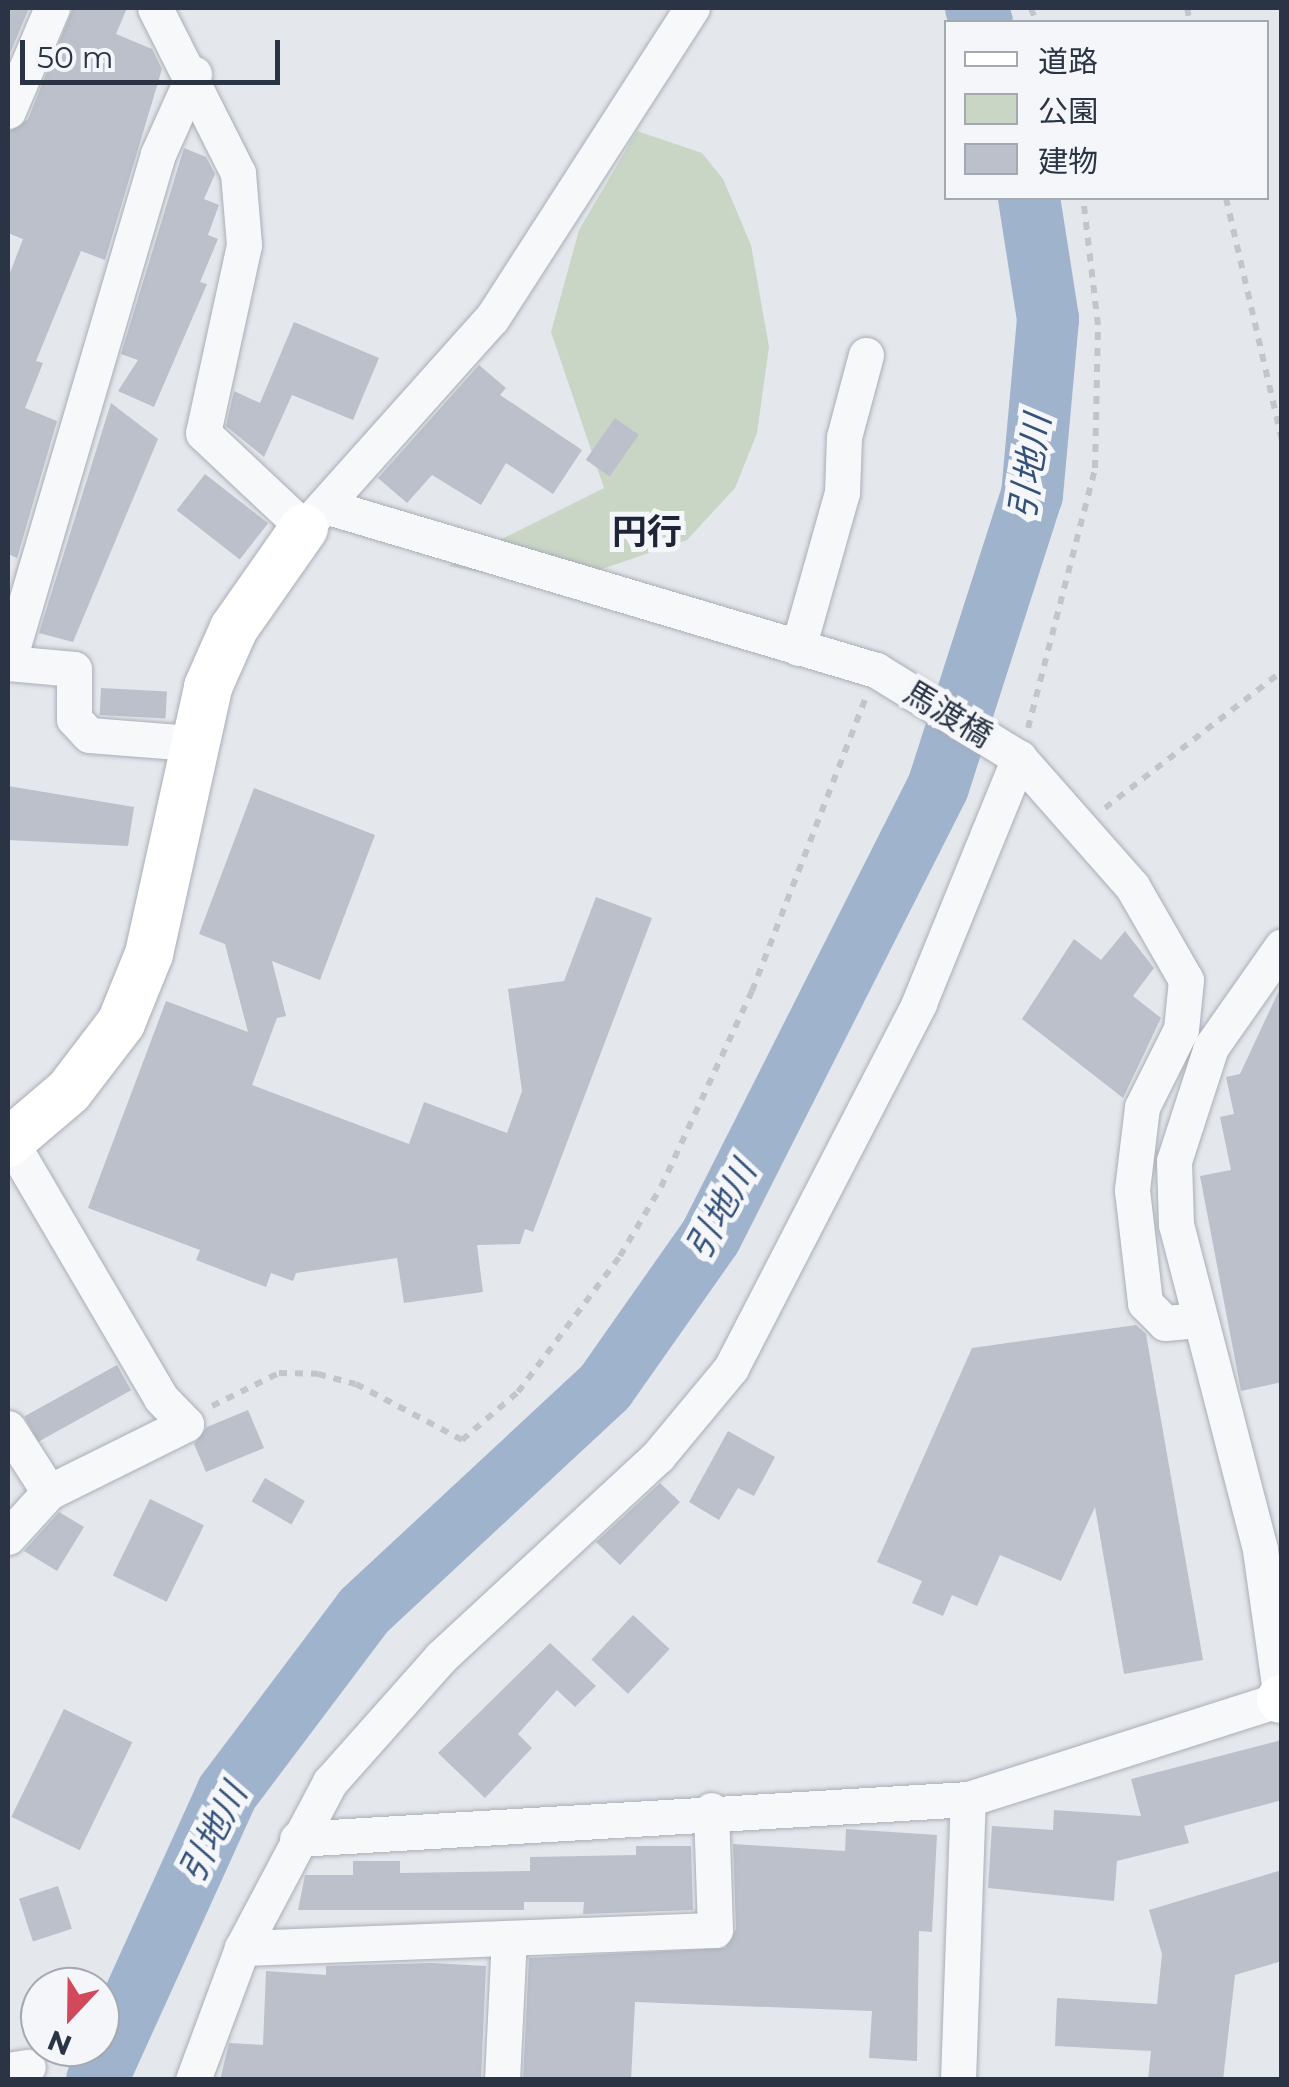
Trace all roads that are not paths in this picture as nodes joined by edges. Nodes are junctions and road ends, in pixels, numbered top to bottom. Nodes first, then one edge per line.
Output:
1 (52, 8) edge
2 (155, 8) edge
3 (692, 8) edge
4 (194, 74) junction
5 (8, 111) edge
6 (866, 355) dead end
7 (315, 517) junction
8 (798, 648) junction
9 (191, 743) junction
10 (1012, 754) junction
11 (1282, 946) edge
12 (8, 1142) edge
13 (1198, 1320) junction
14 (8, 1428) edge
15 (49, 1492) junction
16 (8, 1536) edge
17 (1281, 1699) edge
18 (968, 1799) junction
19 (711, 1810) junction
20 (297, 1839) junction
21 (508, 1938) junction
22 (242, 1948) junction
23 (193, 2080) edge
24 (502, 2080) edge
25 (958, 2080) edge

1 - 5 street
2 - 4 street
3 - 7 street
4 - 7 street
4 - 9 street
6 - 8 street
7 - 8 street, 馬渡橋
7 - 9 street
8 - 10 street, 馬渡橋
9 - 12 street
10 - 13 street, 馬渡橋
10 - 20 street
11 - 13 street
12 - 15 street
13 - 17 street
14 - 15 street
15 - 16 street
17 - 18 street
18 - 19 street
18 - 25 street
19 - 20 street
19 - 21 street
20 - 22 street
21 - 22 street
21 - 24 street
22 - 23 street

